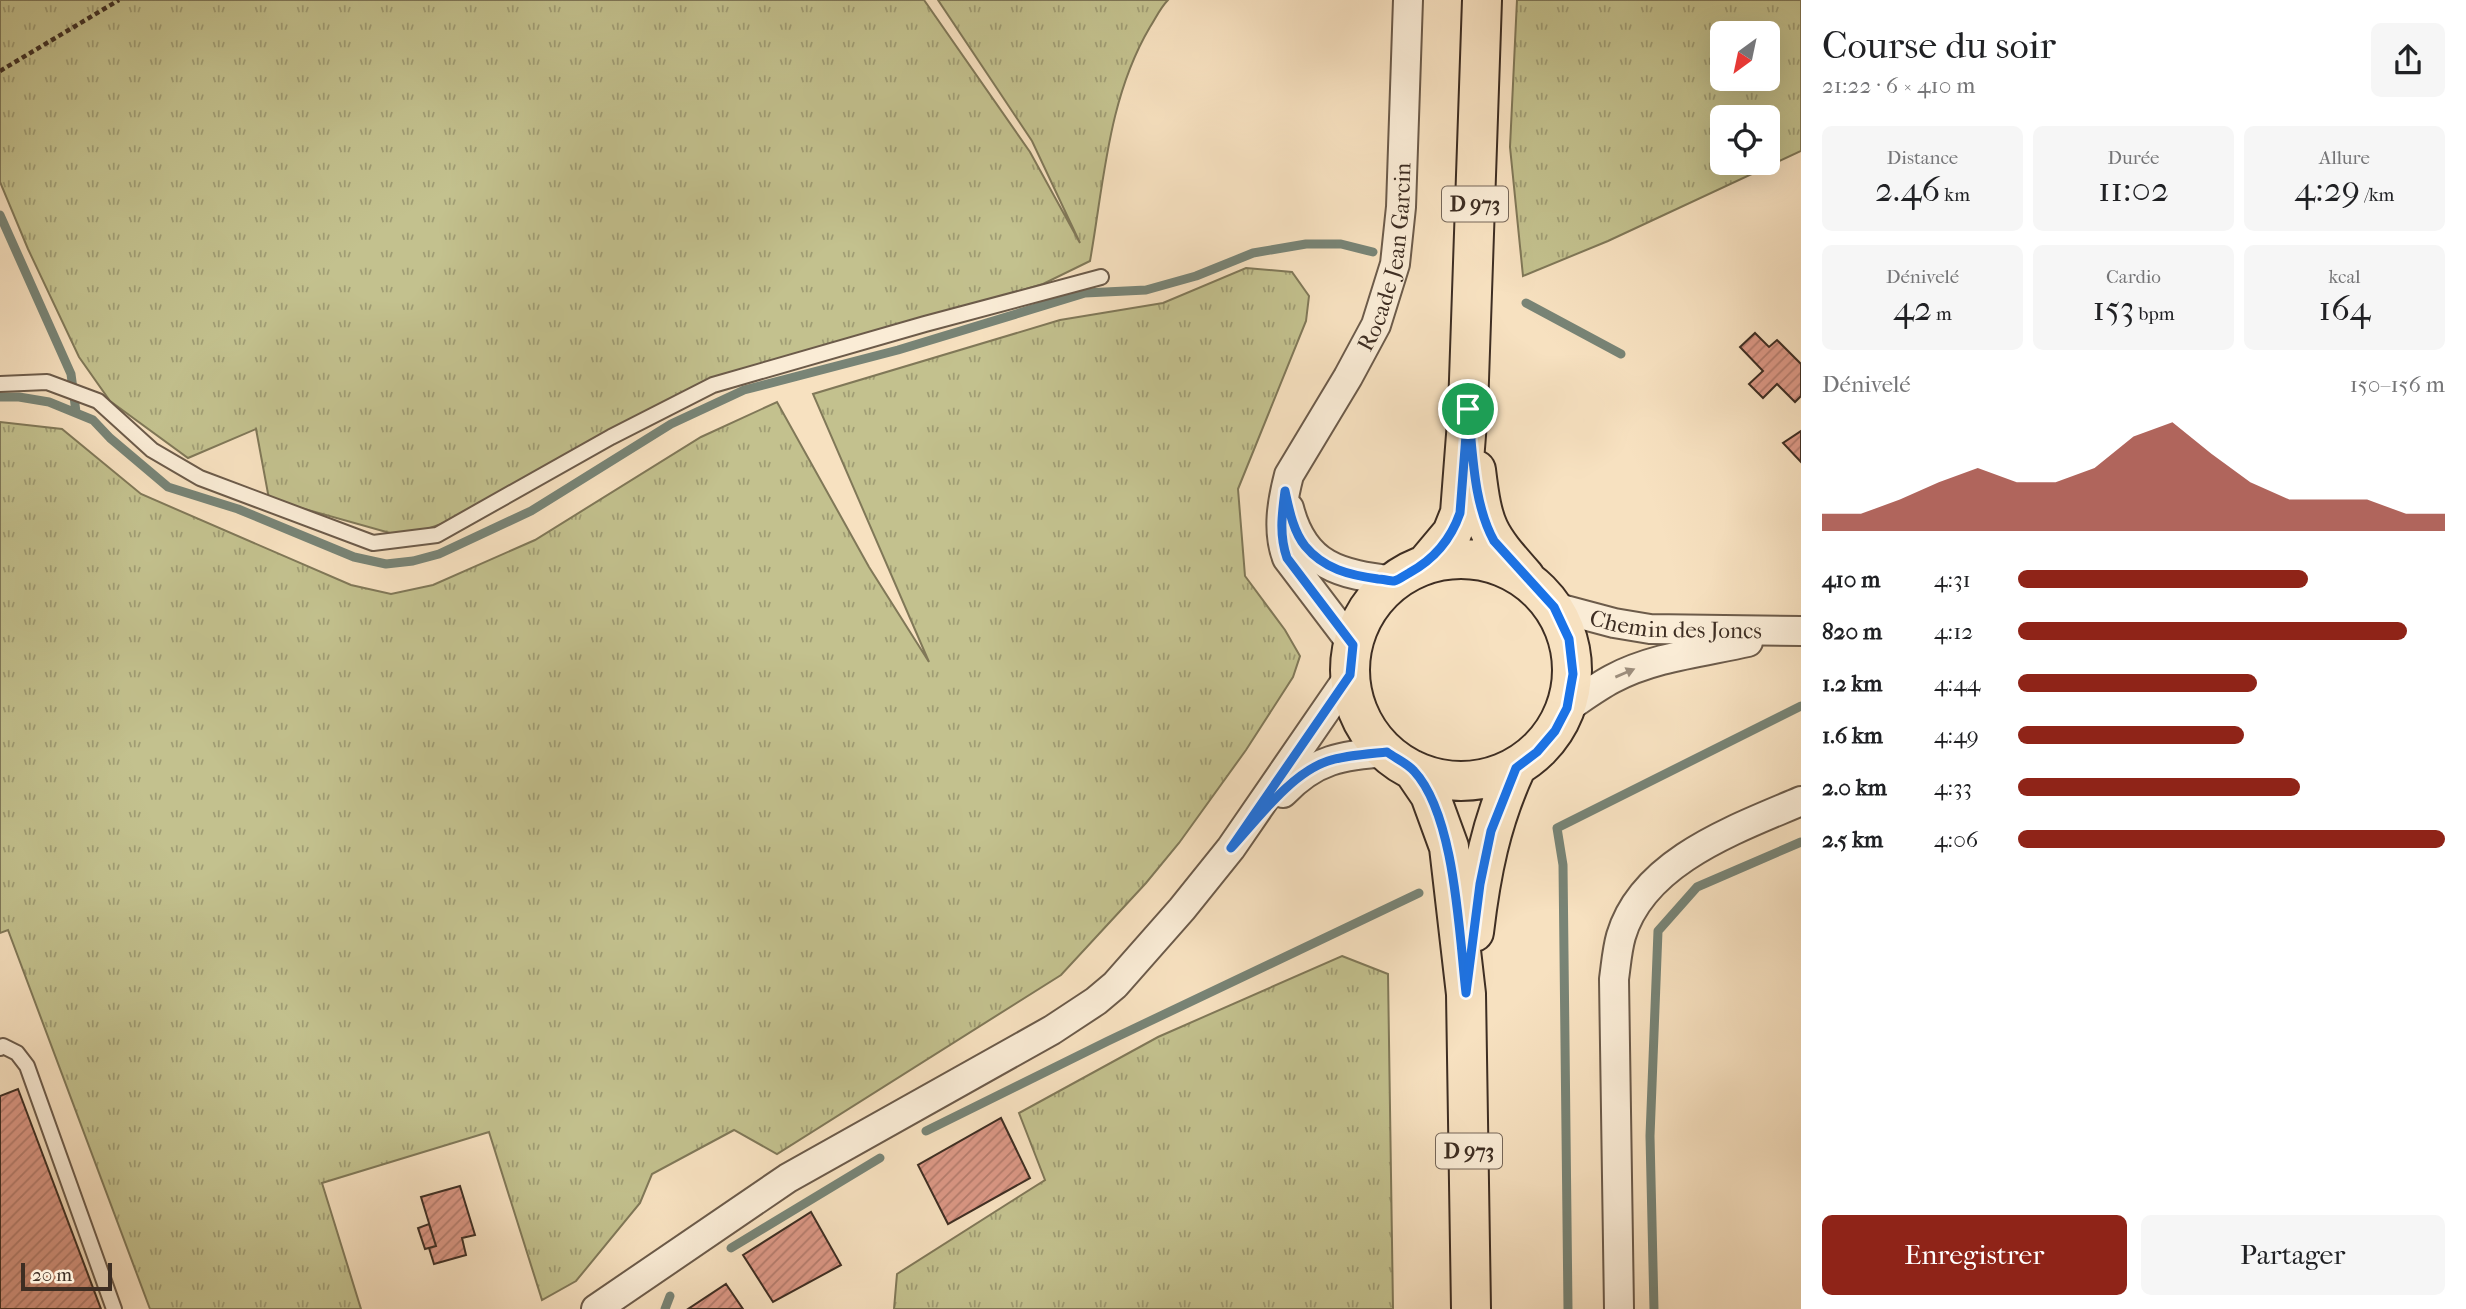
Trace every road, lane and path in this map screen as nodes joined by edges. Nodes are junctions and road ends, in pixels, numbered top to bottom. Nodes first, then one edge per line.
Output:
1 (120, 0) edge
2 (1408, 0) edge
3 (1482, 0) edge
4 (0, 71) edge
5 (1101, 277) dead end
6 (0, 384) edge
7 (1468, 409) junction
8 (1285, 491) junction
9 (1410, 572) junction
10 (1541, 594) junction
11 (1800, 631) edge
12 (1351, 660) junction
13 (1567, 708) junction
14 (1400, 761) junction
15 (1516, 768) junction
16 (1801, 801) edge
17 (1231, 848) junction
18 (1466, 993) junction
19 (0, 1048) edge
20 (114, 1309) edge
21 (596, 1309) edge
22 (1471, 1309) edge
23 (1619, 1309) edge

1 - 4 path
2 - 8 street, Rocade Jean Garcin
3 - 7 main road, D 973
5 - 6 lane
7 - 9 main road, D 973
7 - 10 main road, D 973
8 - 9 street
8 - 12 street, Rocade Jean Garcin
9 - 10 main road
9 - 12 main road
10 - 11 street, Chemin des Joncs
10 - 13 main road
13 -> 11 street, Chemin des Joncs
12 - 14 main road
12 - 17 street
13 - 15 main road
14 - 15 main road
14 - 17 street
14 - 18 main road, D 973
15 - 18 main road, D 973
16 - 23 street
17 - 21 street
18 - 22 main road, D 973
19 - 20 lane

